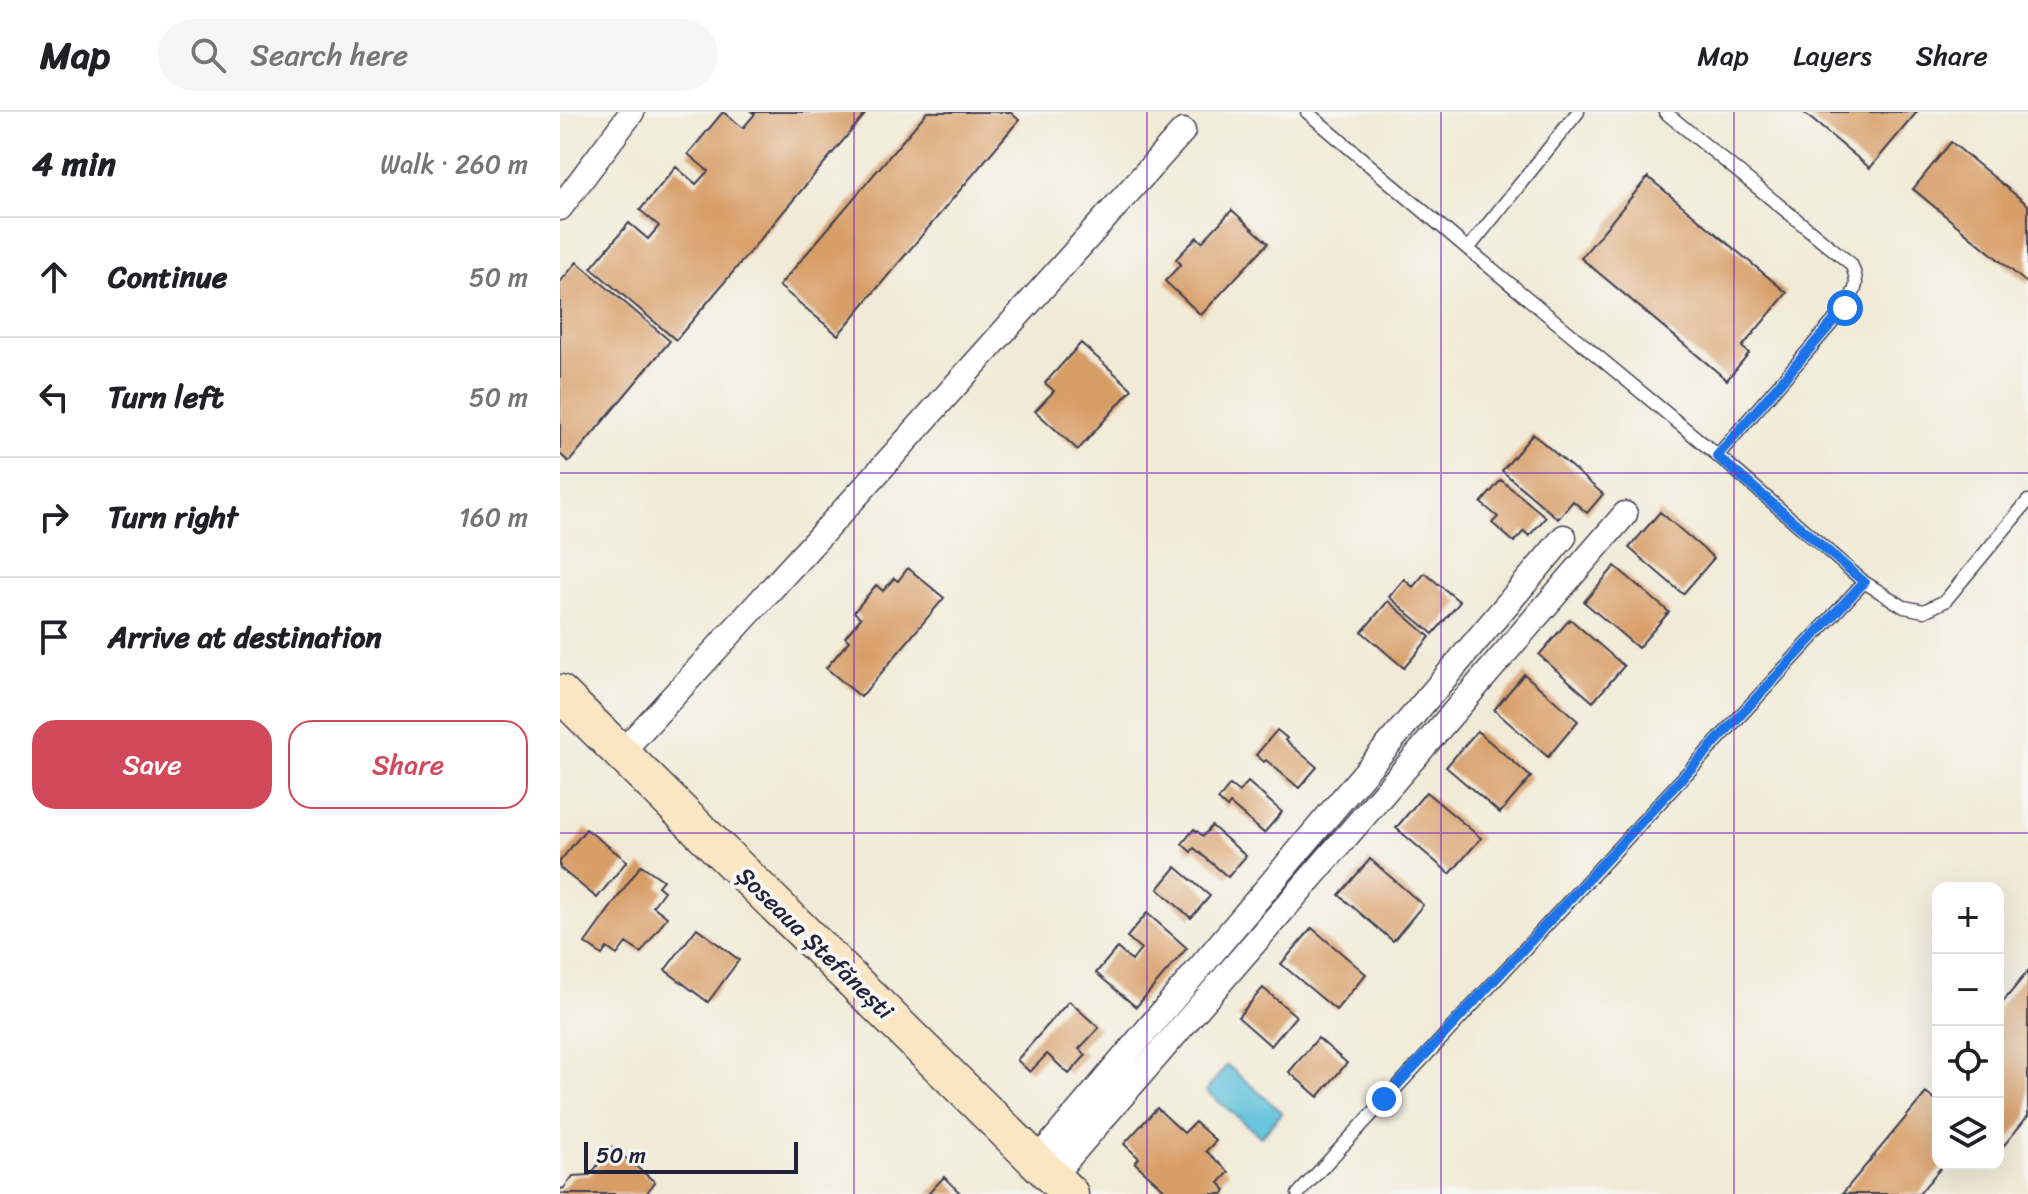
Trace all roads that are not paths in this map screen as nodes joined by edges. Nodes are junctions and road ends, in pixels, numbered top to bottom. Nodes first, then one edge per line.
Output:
1 (632, 112) edge
2 (1307, 112) edge
3 (1578, 112) edge
4 (1665, 112) edge
5 (1183, 131) dead end
6 (560, 208) edge
7 (1468, 249) junction
8 (1717, 456) junction
9 (2028, 501) edge
10 (1625, 514) dead end
11 (1564, 537) dead end
12 (1864, 582) junction
13 (560, 693) edge
14 (621, 753) junction
15 (1053, 1177) edge
16 (1298, 1194) edge

1 - 6 street
2 - 7 lane
3 - 7 lane
4 - 8 lane
5 - 14 street
7 - 8 lane
8 - 12 lane
9 - 12 lane
10 - 15 street
11 - 15 street
12 - 16 lane
13 - 14 main road, Șoseaua Ștefănești
14 - 15 main road, Șoseaua Ștefănești

